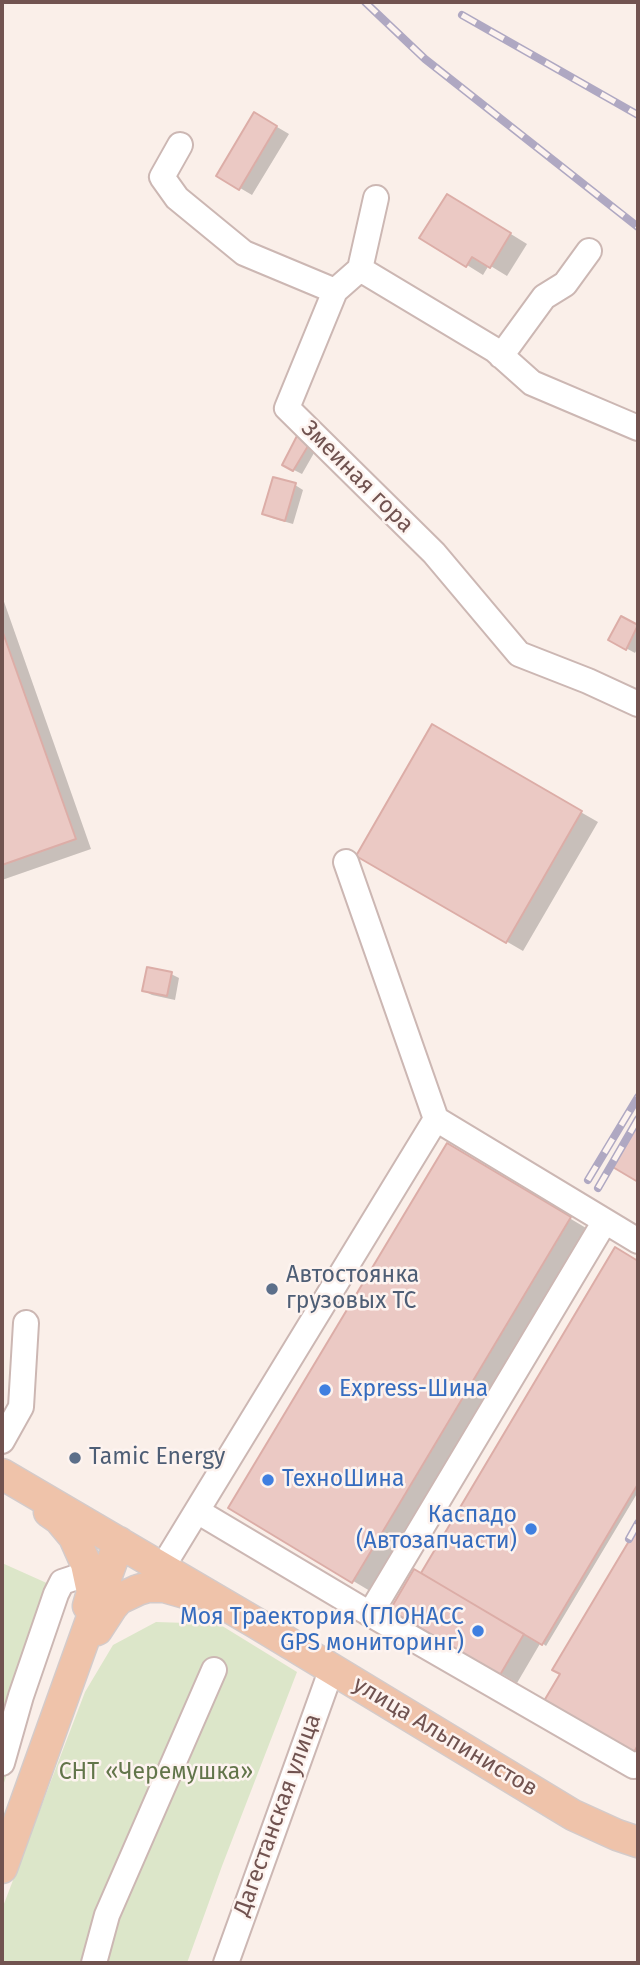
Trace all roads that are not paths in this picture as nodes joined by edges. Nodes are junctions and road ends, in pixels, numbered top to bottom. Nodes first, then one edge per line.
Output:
1 (180, 145) dead end
2 (376, 198) dead end
3 (589, 251) dead end
4 (360, 269) junction
5 (335, 292) junction
6 (501, 356) junction
7 (638, 428) edge
8 (638, 704) edge
9 (346, 862) dead end
10 (436, 1118) junction
11 (605, 1221) junction
12 (638, 1241) edge
13 (26, 1323) dead end
14 (2, 1441) edge
15 (2, 1475) edge
16 (197, 1511) junction
17 (119, 1542) junction
18 (162, 1568) junction
19 (90, 1577) junction
20 (370, 1614) junction
21 (257, 1623) junction
22 (80, 1649) junction
23 (332, 1668) junction
24 (214, 1670) dead end
25 (60, 1706) junction
26 (2, 1763) edge
27 (638, 1765) edge
28 (638, 1842) edge
29 (2, 1868) edge
30 (94, 1963) edge
31 (226, 1963) edge

1 - 5 street
2 - 4 street
3 - 6 street
4 - 5 street, Змеиная гора
4 - 6 street
5 - 8 street, Змеиная гора
6 - 7 street
9 - 10 street
10 - 11 street
10 - 16 street
11 - 12 street
11 - 20 street
13 - 14 street
15 - 17 main road, улица Альпинистов
15 - 19 main road
16 - 18 street
16 - 20 street
17 - 18 main road, улица Альпинистов
17 - 22 main road
18 - 21 main road, улица Альпинистов
19 - 22 main road
19 - 26 street
20 - 27 street
21 - 23 main road, улица Альпинистов
21 - 25 main road
22 - 25 main road
23 - 28 main road, улица Альпинистов
23 - 31 street, Дагестанская улица
24 - 30 street
25 - 29 main road

